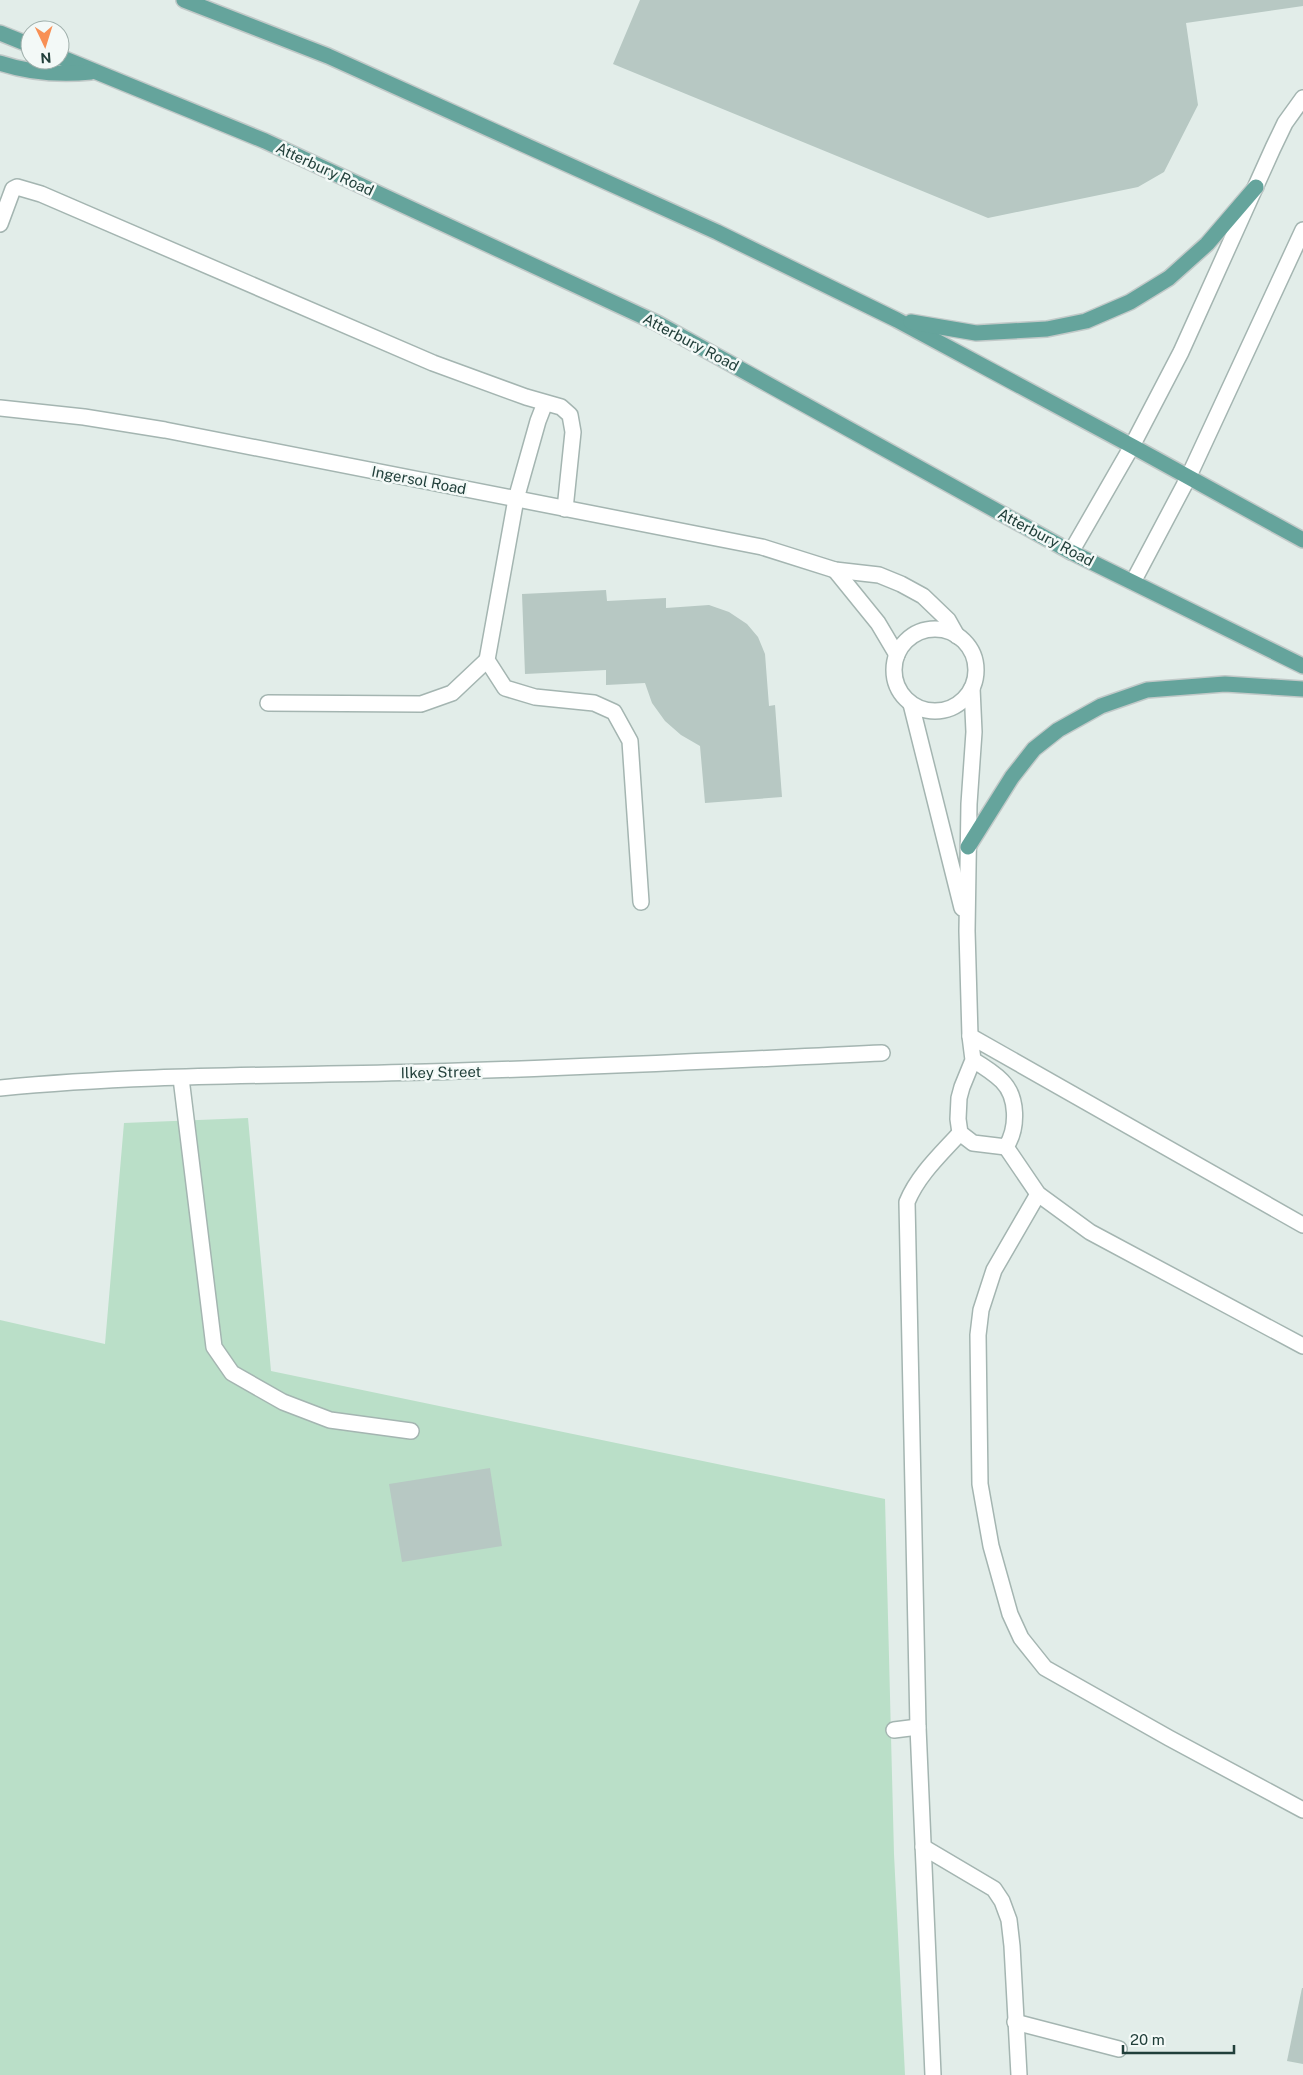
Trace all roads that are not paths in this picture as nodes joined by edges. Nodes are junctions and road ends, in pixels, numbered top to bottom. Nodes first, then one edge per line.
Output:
1 (184, 0) edge
2 (0, 33) edge
3 (20, 41) edge
4 (70, 62) edge
5 (0, 63) edge
6 (95, 72) junction
7 (1303, 98) edge
8 (1256, 187) junction
9 (0, 224) edge
10 (1303, 230) edge
11 (897, 320) junction
12 (545, 403) junction
13 (0, 408) edge
14 (1132, 446) junction
15 (1188, 478) junction
16 (516, 499) junction
17 (565, 509) junction
18 (1303, 540) edge
19 (1071, 552) junction
20 (835, 570) junction
21 (1133, 582) junction
22 (957, 636) junction
23 (897, 655) junction
24 (487, 660) junction
25 (1303, 666) edge
26 (972, 688) junction
27 (1303, 689) edge
28 (268, 703) dead end
29 (911, 704) junction
30 (968, 847) junction
31 (641, 902) dead end
32 (967, 931) junction
33 (970, 1036) junction
34 (882, 1053) dead end
35 (973, 1060) junction
36 (181, 1078) junction
37 (0, 1088) edge
38 (960, 1133) junction
39 (1006, 1147) junction
40 (1038, 1194) junction
41 (1303, 1225) edge
42 (1303, 1346) edge
43 (411, 1431) dead end
44 (918, 1727) junction
45 (894, 1730) dead end
46 (1303, 1810) edge
47 (923, 1847) junction
48 (1015, 2022) junction
49 (1119, 2049) dead end
50 (933, 2075) edge
51 (1019, 2075) edge

1 - 11 main road
2 - 3 main road
4 - 6 main road, Atterbury Road
5 - 6 main road
6 - 19 main road, Atterbury Road
7 - 8 street
8 - 11 main road
8 - 14 street
9 - 12 street
10 - 15 street
11 - 14 main road
12 - 16 street
12 - 17 street
13 - 16 street, Ingersol Road
14 - 15 main road
14 - 19 street
15 - 18 main road
15 - 21 street
16 - 17 street, Ingersol Road
16 - 24 street
17 - 20 street, Ingersol Road
19 - 21 main road, Atterbury Road
20 - 22 street, Ingersol Road
20 - 23 street
21 - 25 main road, Atterbury Road
22 - 23 street
22 - 26 street
23 - 29 street
24 - 28 street
24 - 31 street
26 - 29 street
26 - 30 street
27 - 30 main road
29 - 32 street
30 - 32 street
32 - 33 street
33 - 35 street
33 - 41 street
34 - 36 street, Ilkey Street
35 - 38 street
35 - 39 street
36 - 37 street, Ilkey Street
36 - 43 street
38 - 39 street
38 - 44 street
39 - 40 street
40 - 42 street
40 - 46 street
44 - 45 street
44 - 47 street
47 - 48 street
47 - 50 street
48 - 49 street
48 - 51 street

